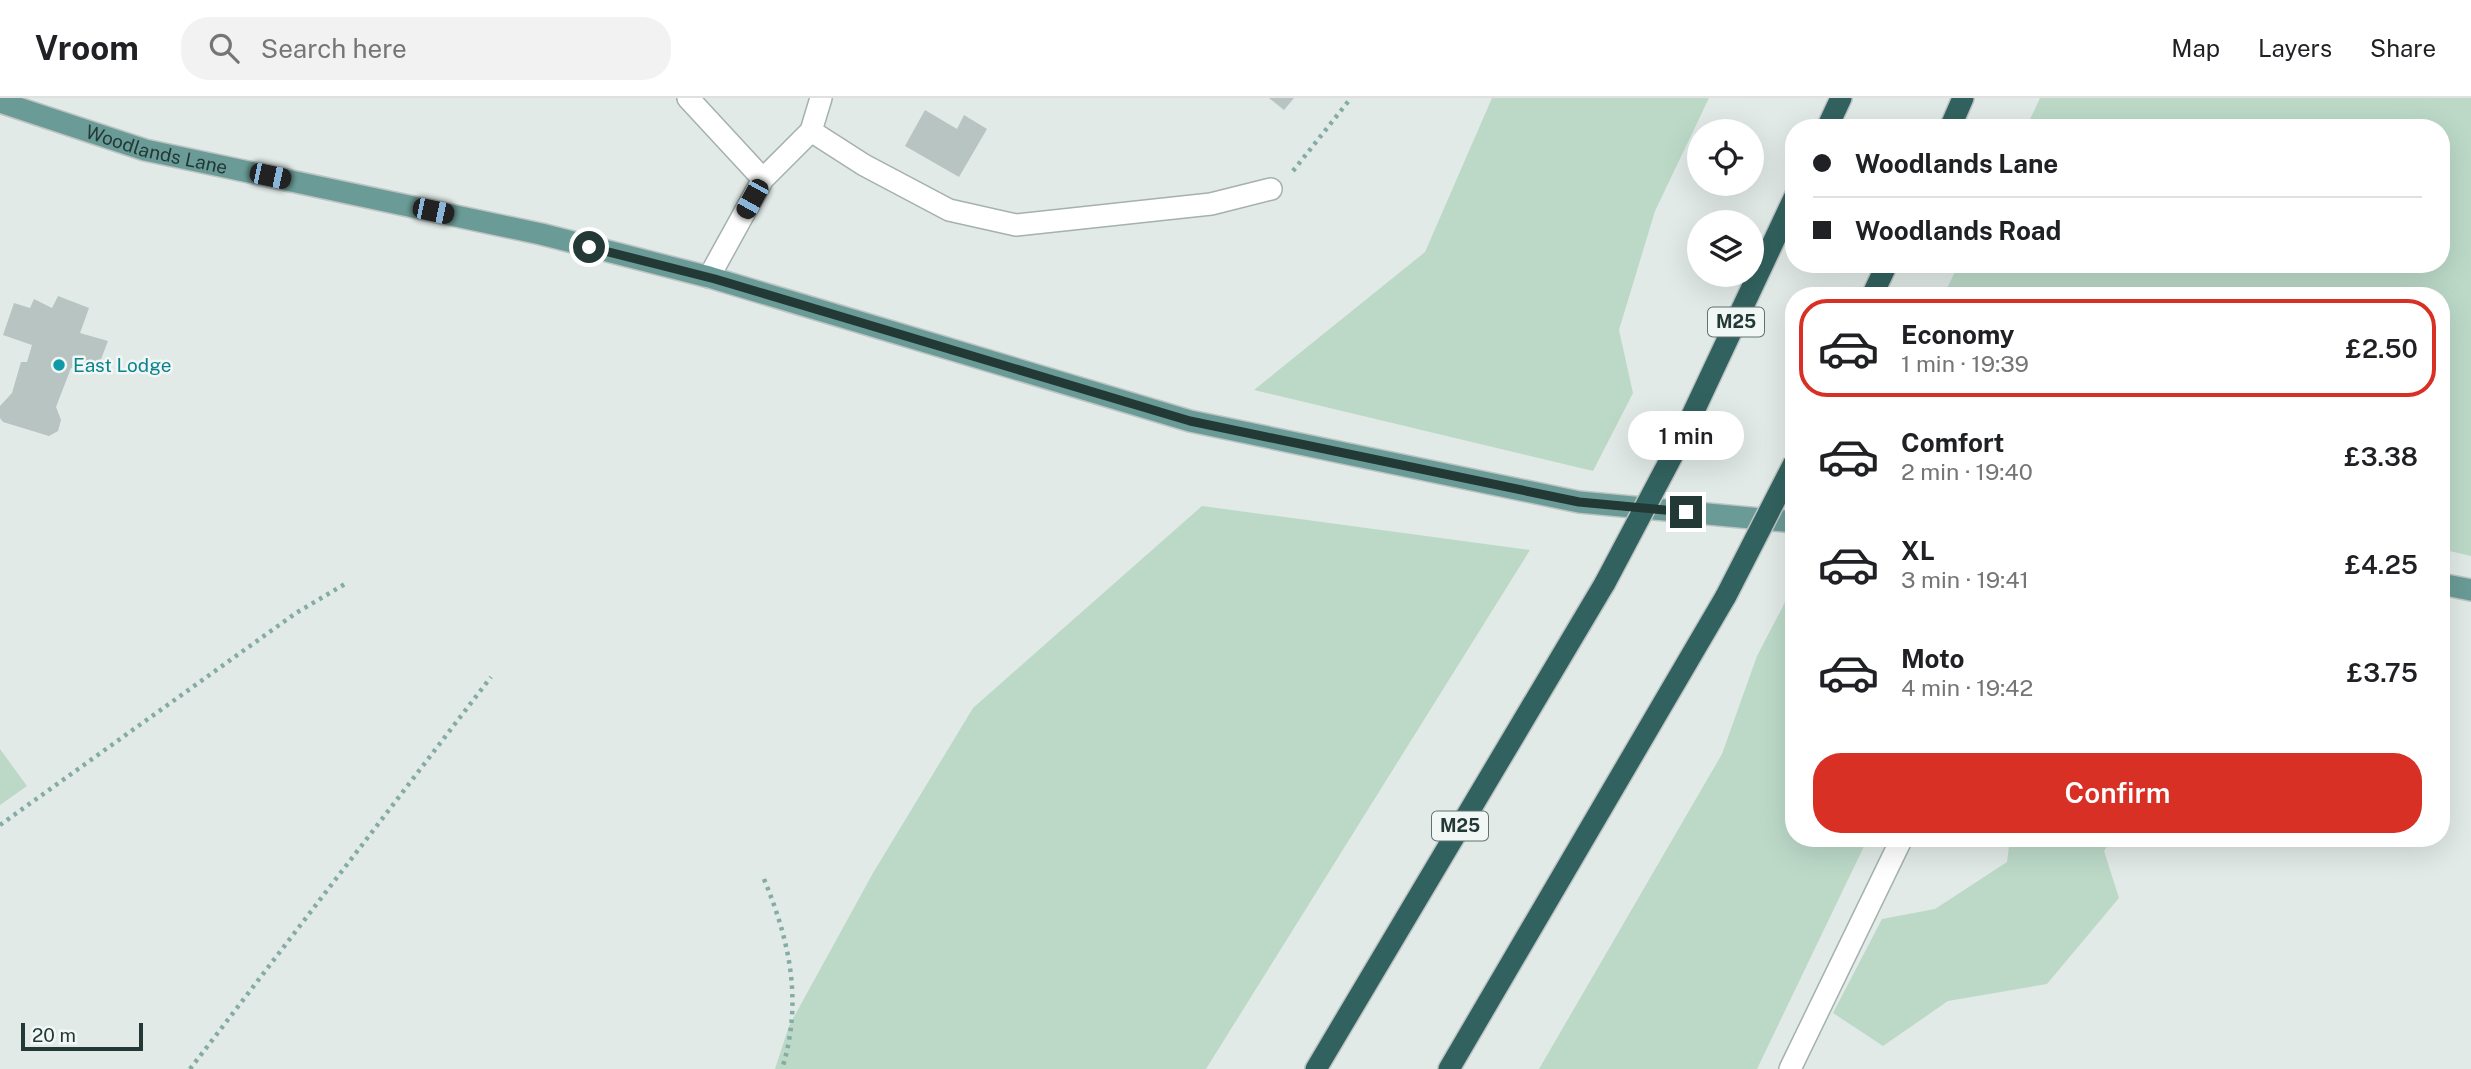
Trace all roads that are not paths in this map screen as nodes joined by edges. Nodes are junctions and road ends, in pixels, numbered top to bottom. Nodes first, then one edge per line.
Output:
1 (688, 98) edge
2 (821, 98) edge
3 (1841, 98) edge
4 (1963, 98) edge
5 (0, 102) edge
6 (1831, 119) edge
7 (1954, 119) edge
8 (811, 131) junction
9 (763, 179) junction
10 (1271, 189) road end
11 (1785, 217) edge
12 (709, 277) junction
13 (1785, 481) edge
14 (1785, 521) edge
15 (2450, 586) edge
16 (2471, 590) edge
17 (1898, 847) edge
18 (1316, 1069) edge
19 (1449, 1069) edge
20 (1790, 1069) edge

1 - 9 street
2 - 8 street
3 - 6 highway
4 - 7 highway
5 - 12 main road, Woodlands Lane
8 - 9 street
8 - 10 street
9 - 12 street
11 - 18 highway, M25, bridge
12 - 14 main road, Woodlands Lane
13 - 19 highway, bridge
15 - 16 main road
17 - 20 street

